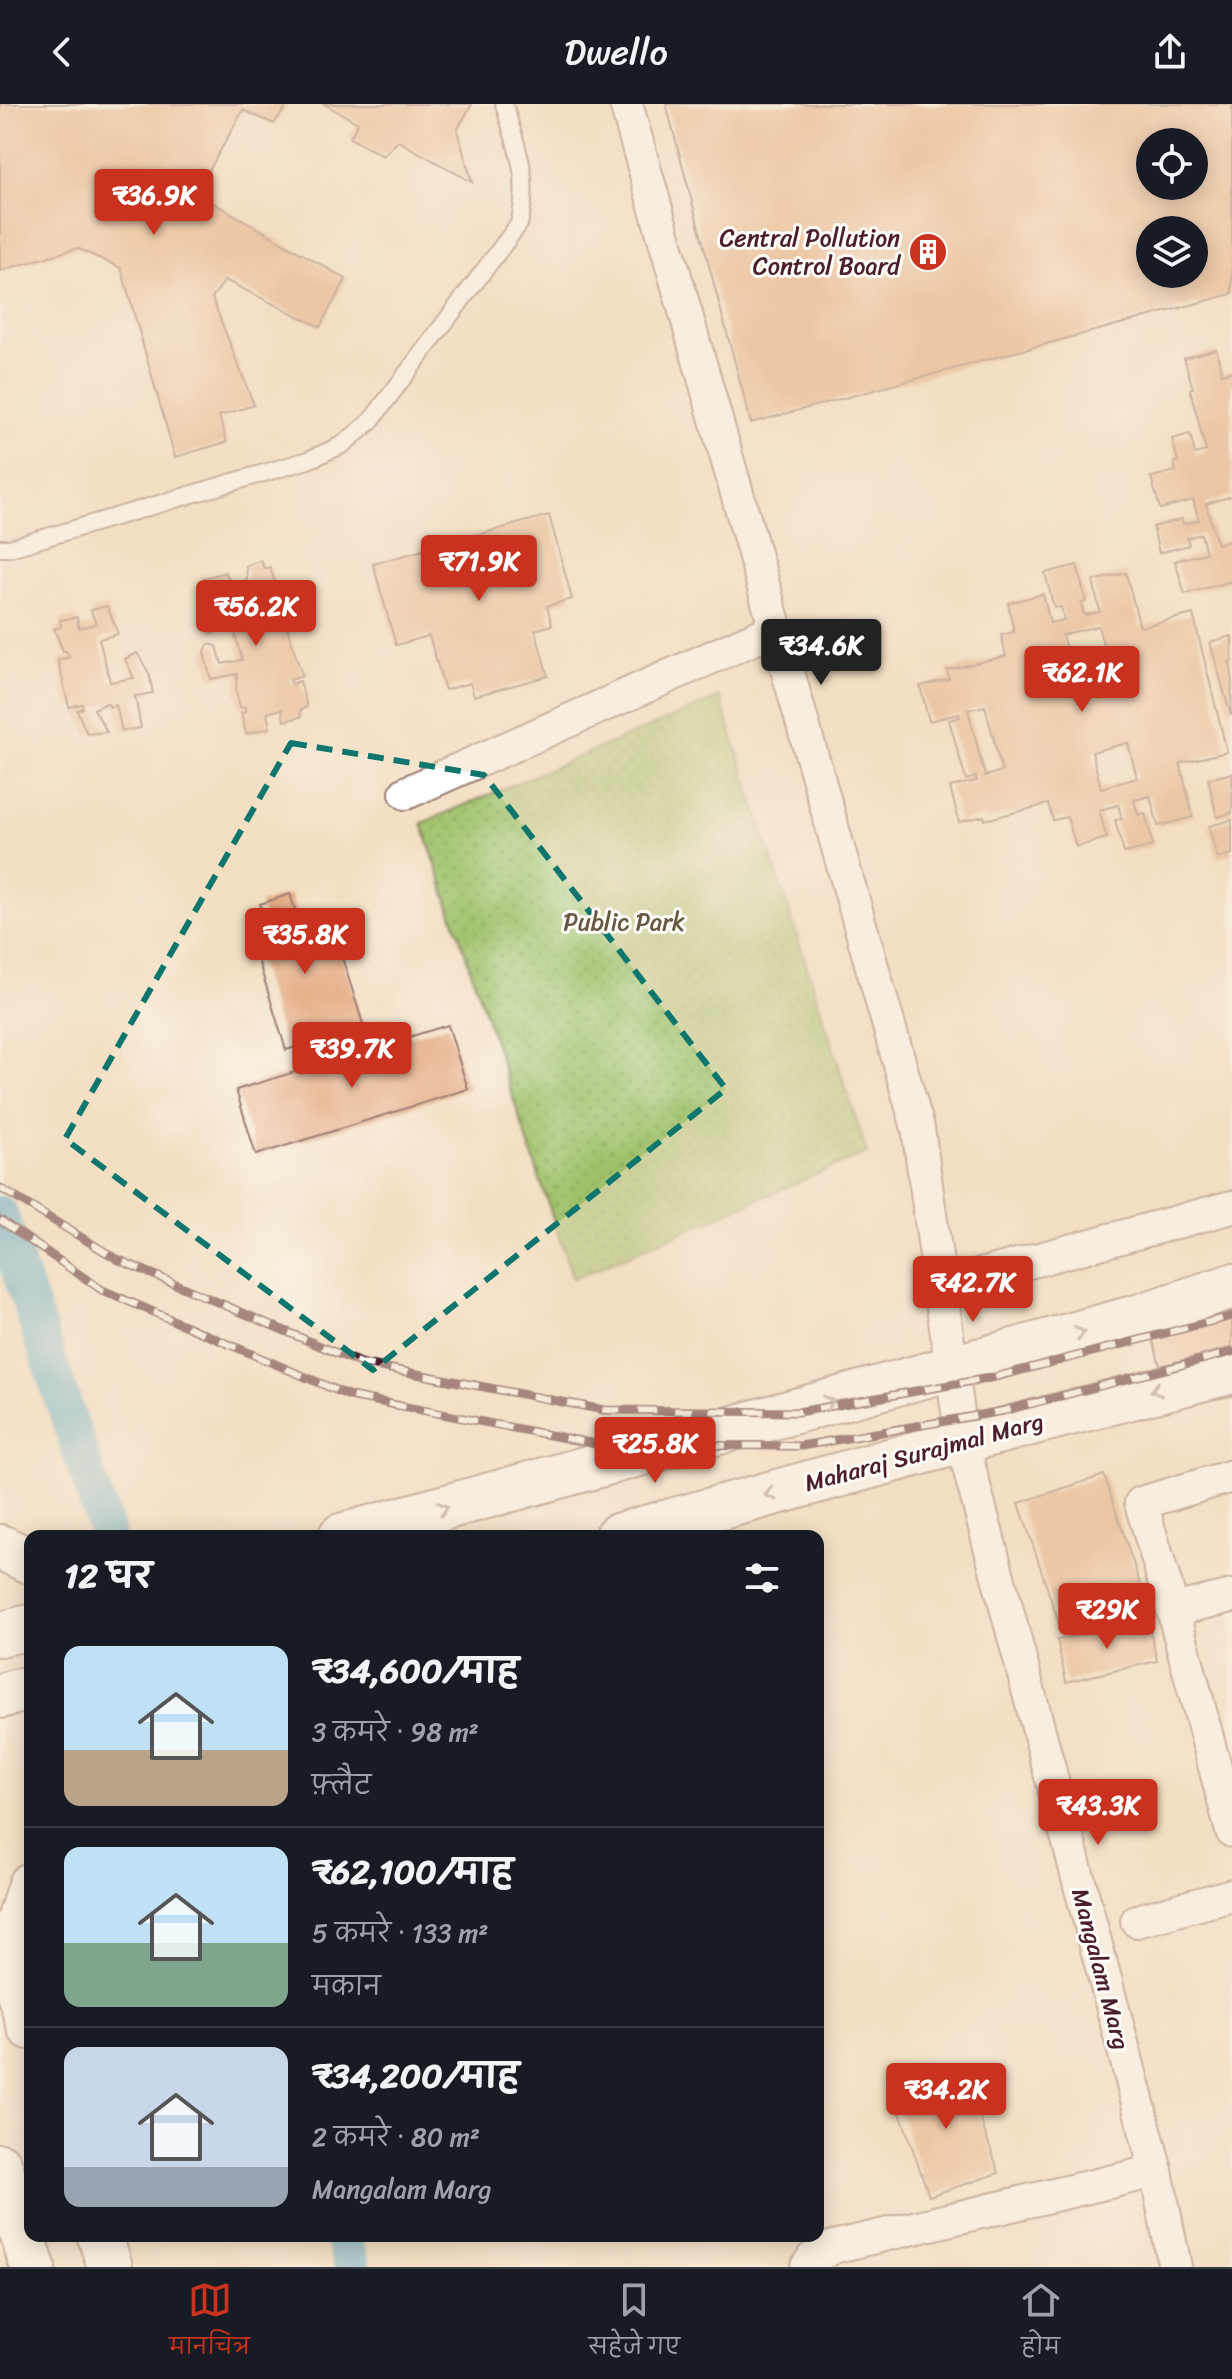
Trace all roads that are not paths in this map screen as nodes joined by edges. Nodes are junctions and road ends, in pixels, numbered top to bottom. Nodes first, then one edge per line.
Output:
1 (504, 104) edge
2 (626, 104) edge
3 (0, 548) edge
4 (775, 629) junction
5 (406, 793) dead end
6 (1232, 1207) edge
7 (940, 1286) junction
8 (1232, 1286) edge
9 (951, 1369) junction
10 (1232, 1371) edge
11 (962, 1441) junction
12 (1232, 1476) edge
13 (363, 1530) edge
14 (639, 1530) edge
15 (0, 1547) edge
16 (24, 1558) edge
17 (1232, 1596) edge
18 (1173, 1610) junction
19 (24, 1628) edge
20 (0, 1634) edge
21 (24, 1690) edge
22 (0, 1696) edge
23 (1224, 1759) edge
24 (1232, 1831) edge
25 (1232, 1895) edge
26 (24, 1900) edge
27 (1137, 1921) dead end
28 (4, 1948) edge
29 (24, 2009) edge
30 (0, 2166) edge
31 (1156, 2171) junction
32 (24, 2239) edge
33 (25, 2242) edge
34 (102, 2242) edge
35 (33, 2267) edge
36 (110, 2267) edge
37 (807, 2267) edge
38 (1175, 2267) edge

1 - 3 lane
2 - 4 street, Mangalam Marg
4 - 5 street
4 - 7 street, Mangalam Marg
6 - 7 street
7 - 9 street, Mangalam Marg
9 -> 8 main road
9 - 11 street, Mangalam Marg
13 -> 9 main road
10 -> 11 main road, Maharaj Surajmal Marg
11 -> 14 main road, Maharaj Surajmal Marg
11 - 31 street, Mangalam Marg
12 - 18 street
15 - 16 main road
17 - 18 street
18 - 23 street
19 - 20 main road
21 - 22 main road
23 - 24 street
25 - 27 street
26 - 28 main road
28 - 29 main road
30 - 32 main road
31 - 37 street
31 - 38 street, Mangalam Marg
33 - 35 main road
34 - 36 main road

